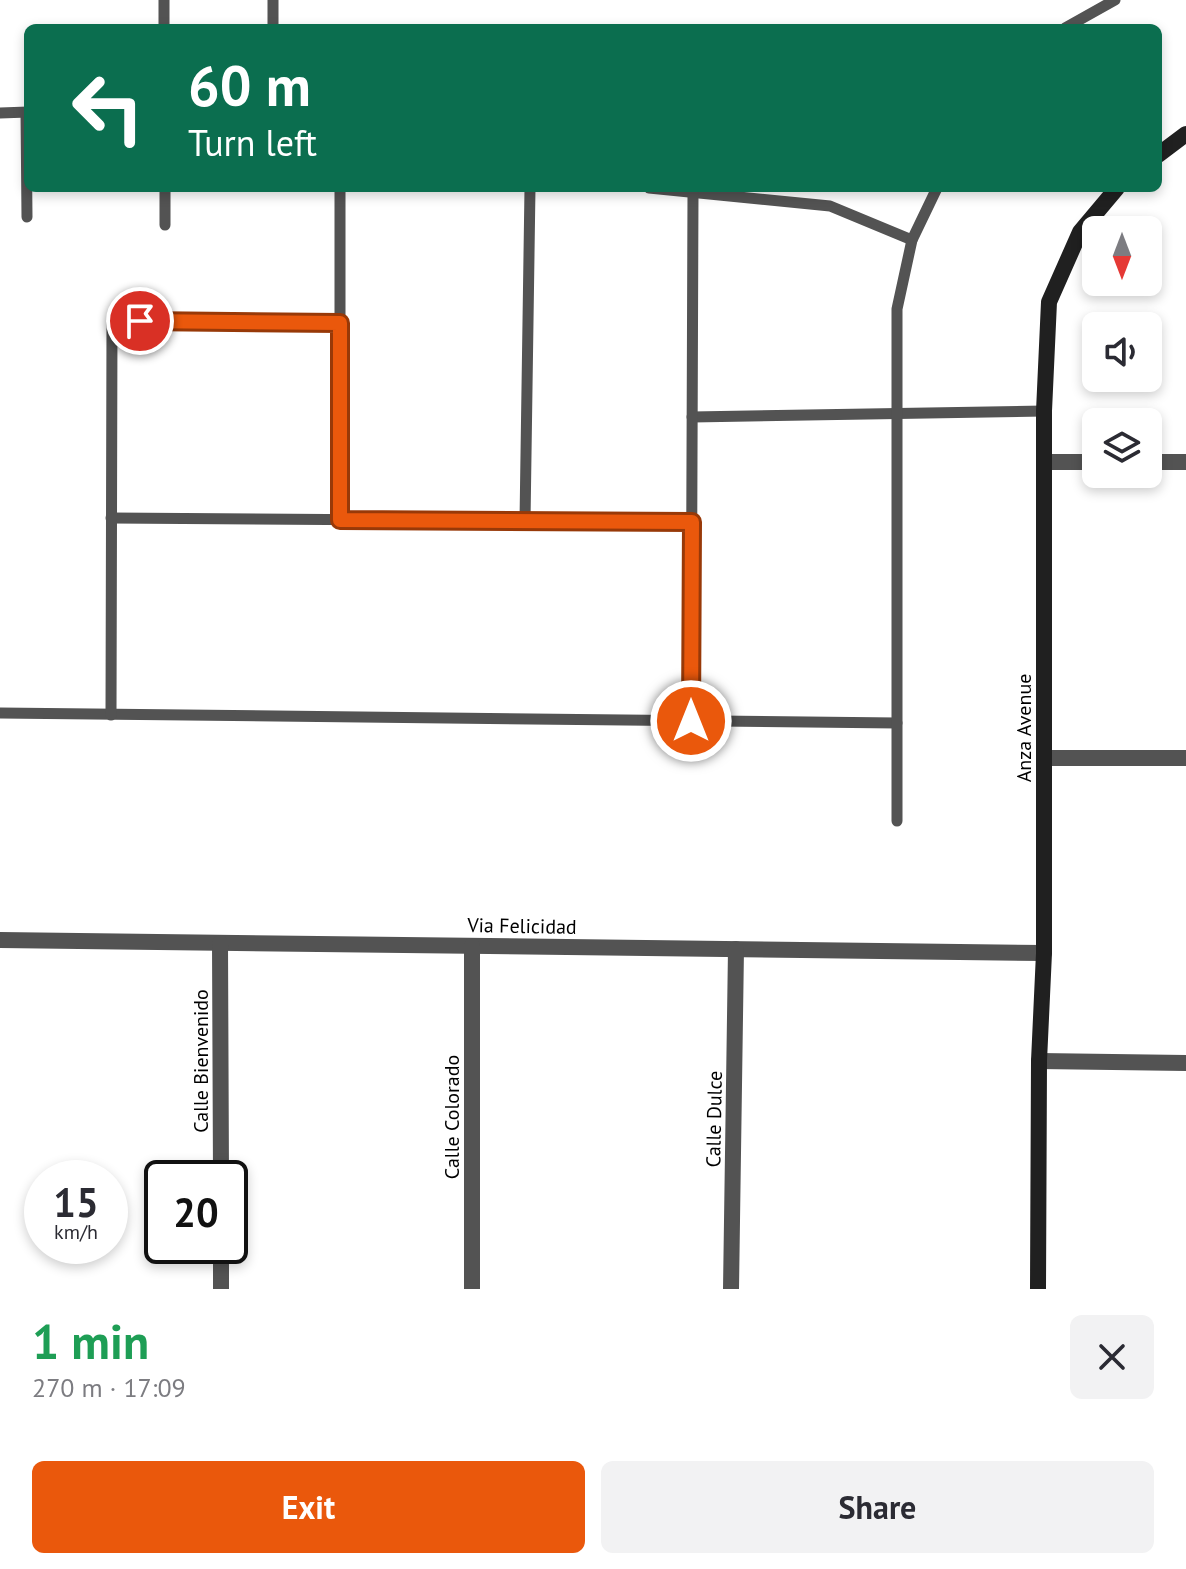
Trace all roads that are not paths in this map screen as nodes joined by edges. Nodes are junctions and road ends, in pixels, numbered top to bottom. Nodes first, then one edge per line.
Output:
1 (164, 0) edge
2 (273, 0) edge
3 (1115, 0) edge
4 (164, 24) edge
5 (273, 24) edge
6 (1072, 24) edge
7 (24, 112) edge
8 (0, 113) edge
9 (1186, 134) edge
10 (1162, 152) edge
11 (27, 192) edge
12 (165, 192) edge
13 (340, 192) edge
14 (530, 192) edge
15 (684, 192) edge
16 (935, 192) edge
17 (1114, 192) edge
18 (693, 193) junction
19 (27, 217) dead end
20 (165, 225) dead end
21 (912, 240) junction
22 (340, 323) junction
23 (1044, 411) junction
24 (897, 413) junction
25 (692, 417) junction
26 (1044, 462) junction
27 (1082, 462) edge
28 (1162, 462) edge
29 (1186, 462) edge
30 (111, 518) junction
31 (340, 520) junction
32 (525, 521) junction
33 (692, 522) junction
34 (0, 713) edge
35 (111, 715) junction
36 (691, 721) junction
37 (897, 723) junction
38 (1044, 758) junction
39 (1186, 758) edge
40 (897, 821) dead end
41 (0, 940) edge
42 (220, 943) junction
43 (472, 946) junction
44 (736, 949) junction
45 (1044, 953) junction
46 (1039, 1061) junction
47 (1186, 1063) edge
48 (221, 1160) edge
49 (221, 1264) edge
50 (221, 1289) edge
51 (472, 1289) edge
52 (731, 1289) edge
53 (1038, 1289) edge

1 - 4 lane
2 - 5 lane
3 - 6 lane
7 - 8 lane
9 - 10 street
11 - 19 lane
12 - 20 lane
13 - 22 lane
14 - 32 lane
15 - 18 lane
16 - 21 lane
17 - 23 street, Anza Avenue
18 - 21 lane
18 - 25 lane
21 - 24 lane
22 - 30 lane
22 - 31 lane
23 - 24 lane
23 - 26 street, Anza Avenue
24 - 25 lane
24 - 37 lane
25 - 33 lane
26 - 27 street
26 - 38 street, Anza Avenue
28 - 29 street
30 - 31 lane
30 - 35 lane
31 - 32 lane
32 - 33 lane
33 - 36 lane
34 - 35 lane
35 - 36 lane
36 - 37 lane
37 - 40 lane
38 - 39 street
38 - 45 street, Anza Avenue
41 - 42 street, Via Felicidad
42 - 43 street, Via Felicidad
42 - 48 street, Calle Bienvenido
43 - 44 street, Via Felicidad
43 - 51 street, Calle Colorado
44 - 45 street, Via Felicidad
44 - 52 street, Calle Dulce
45 - 46 street, Anza Avenue
46 - 47 street
46 - 53 street, Anza Avenue
49 - 50 street

